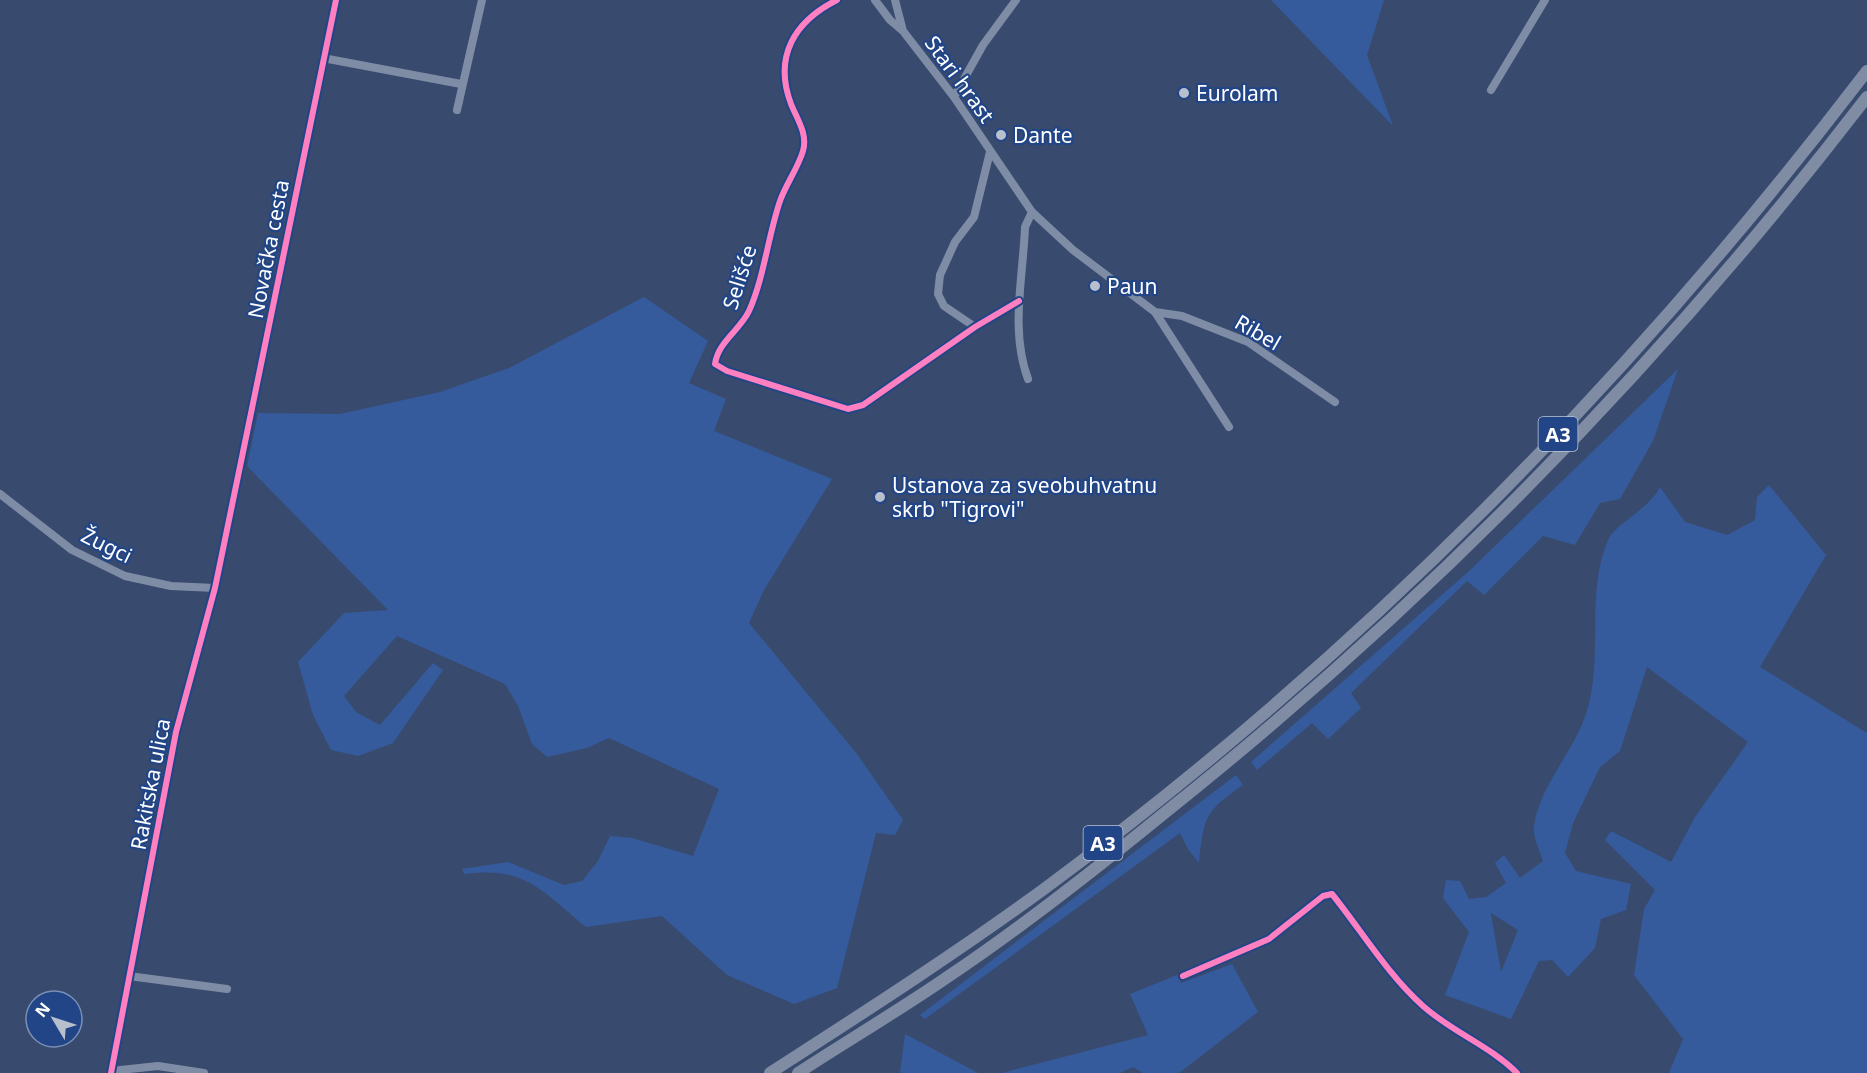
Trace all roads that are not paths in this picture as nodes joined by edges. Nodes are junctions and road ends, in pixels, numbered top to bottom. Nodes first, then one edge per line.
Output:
1 (336, 0) edge
2 (482, 0) edge
3 (837, 0) edge
4 (875, 0) edge
5 (895, 0) edge
6 (1016, 0) edge
7 (1545, 0) edge
8 (903, 31) junction
9 (323, 58) junction
10 (1867, 72) edge
11 (461, 84) junction
12 (1491, 90) dead end
13 (1867, 96) edge
14 (954, 97) junction
15 (457, 110) dead end
16 (990, 152) junction
17 (1032, 212) junction
18 (1019, 301) junction
19 (1155, 312) junction
20 (975, 327) junction
21 (1028, 379) dead end
22 (1335, 402) dead end
23 (1229, 427) dead end
24 (0, 494) edge
25 (233, 504) joint
26 (215, 588) junction
27 (129, 976) junction
28 (1183, 976) dead end
29 (228, 989) dead end
30 (111, 1072) edge
31 (204, 1073) edge
32 (770, 1073) edge
33 (798, 1073) edge
34 (1517, 1073) edge

1 - 9 street, Novačka cesta
2 - 11 street
3 - 20 street, Selišće
4 - 8 street
5 - 8 street, Stari hrast
6 - 14 street
7 - 12 street
8 - 14 street, Stari hrast
9 - 11 street
9 - 25 street, Novačka cesta
10 - 32 highway, A3
11 - 15 street
13 - 33 highway, A3
14 - 16 street, Stari hrast
16 - 17 street, Stari hrast
16 - 20 street
17 - 18 street
17 - 19 street, Ribel
18 - 20 street
18 - 21 street
19 - 22 street, Ribel
19 - 23 street, Ribel
24 - 26 street, Žugci
25 - 26 street, Rakitska ulica
26 - 27 street, Rakitska ulica
27 - 29 street
27 - 30 street, Rakitska ulica
28 - 34 street
30 - 31 street

